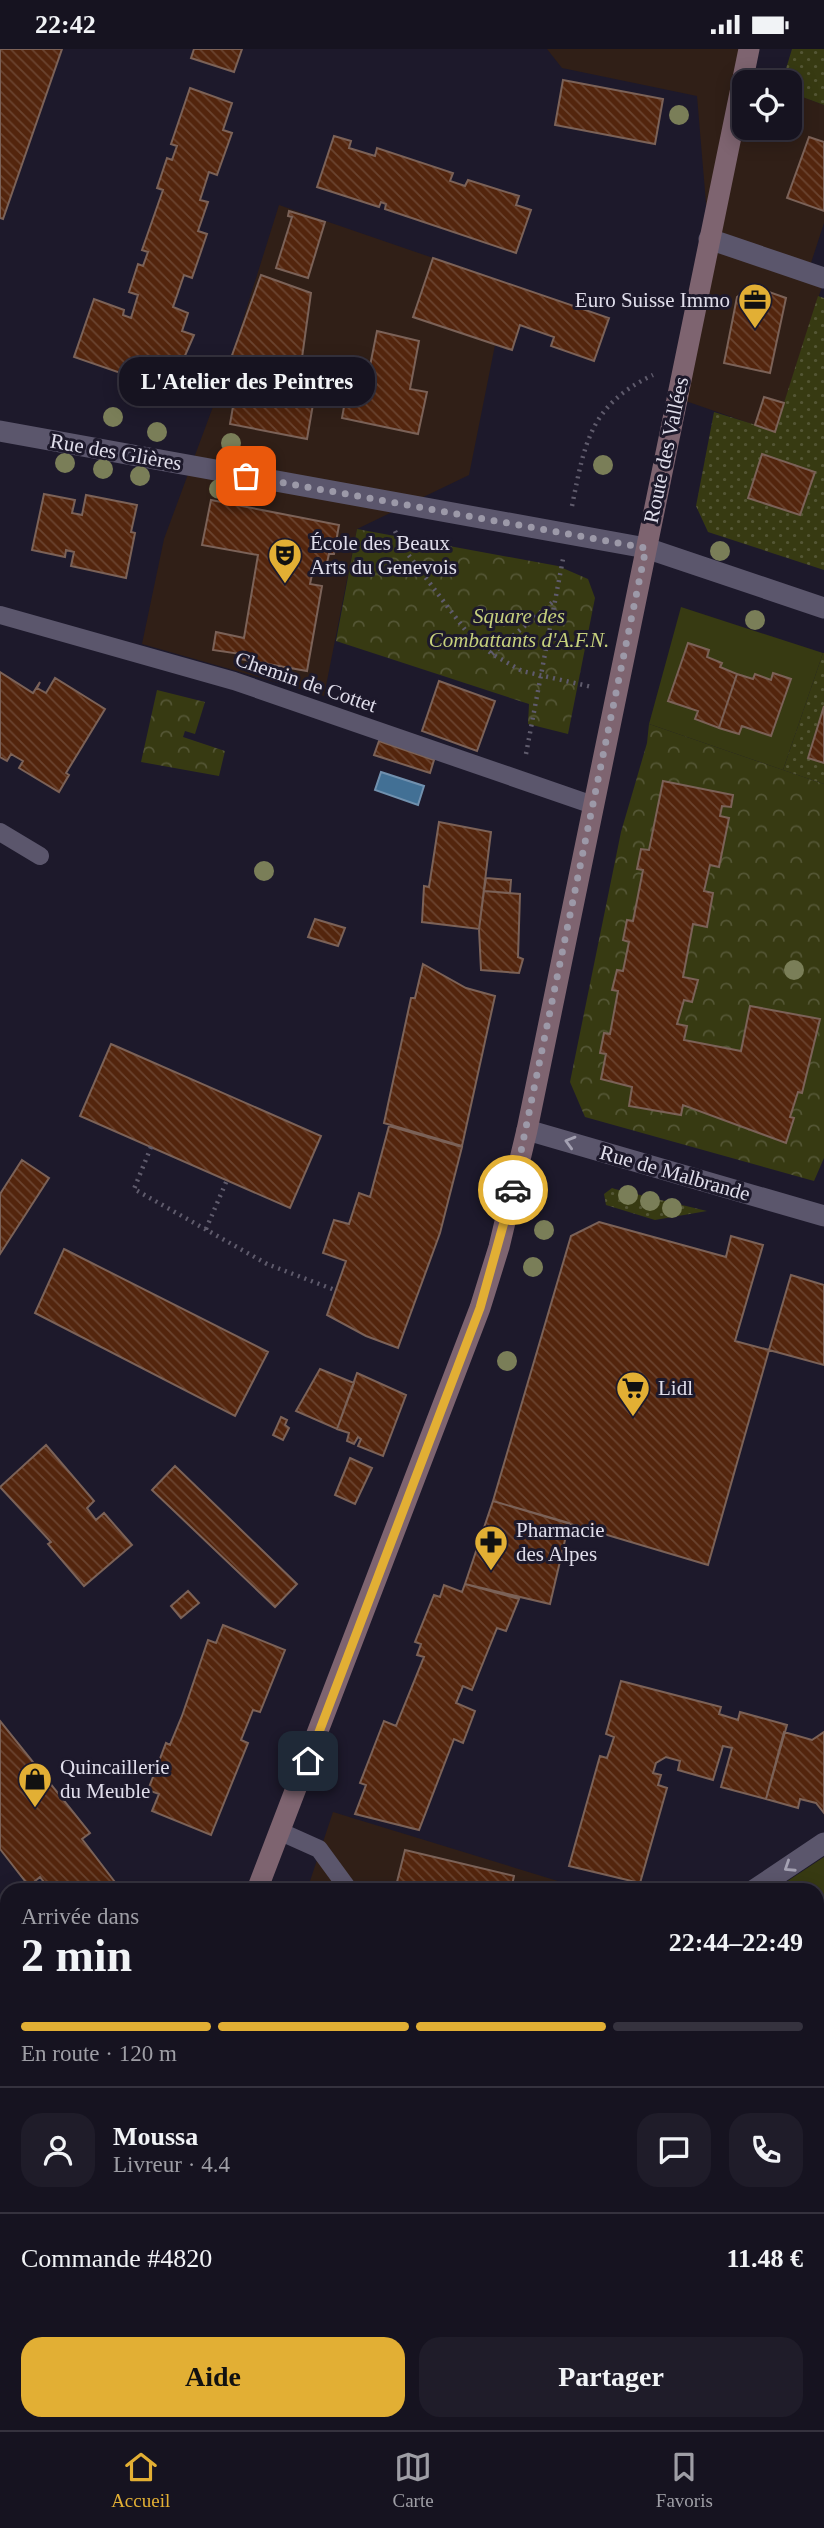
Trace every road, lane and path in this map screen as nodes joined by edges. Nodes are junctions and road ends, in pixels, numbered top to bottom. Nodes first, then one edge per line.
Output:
1 (749, 49) edge
2 (709, 239) junction
3 (824, 278) edge
4 (0, 432) edge
5 (384, 501) junction
6 (646, 548) junction
7 (555, 600) dead end
8 (824, 608) edge
9 (0, 615) edge
10 (492, 655) junction
11 (616, 692) junction
12 (593, 805) junction
13 (0, 832) edge
14 (40, 856) dead end
15 (527, 1130) junction
16 (151, 1147) dead end
17 (227, 1180) dead end
18 (824, 1216) edge
19 (206, 1229) junction
20 (335, 1290) dead end
21 (281, 1832) junction
22 (824, 1843) edge
23 (260, 1883) edge
24 (344, 1883) edge
25 (764, 1883) edge

1 - 2 main road, Route des Vallées
2 - 3 street
2 - 6 main road, Route des Vallées
4 - 5 street, Rue des Glières
5 - 6 street, Rue des Glières
5 - 10 path
6 - 8 street, Rue des Glières
6 - 11 main road, Route des Vallées
7 - 10 path
9 - 12 lane, Chemin de Cottet
10 - 11 path
11 - 12 main road, Route des Vallées
12 - 15 main road, Route des Vallées
13 - 14 lane
18 -> 15 street, Rue de Malbrande
15 - 21 main road, Route des Vallées
16 - 19 path
17 - 19 path
19 - 20 path
21 - 23 main road, Route des Vallées
21 - 24 lane
22 -> 25 street

